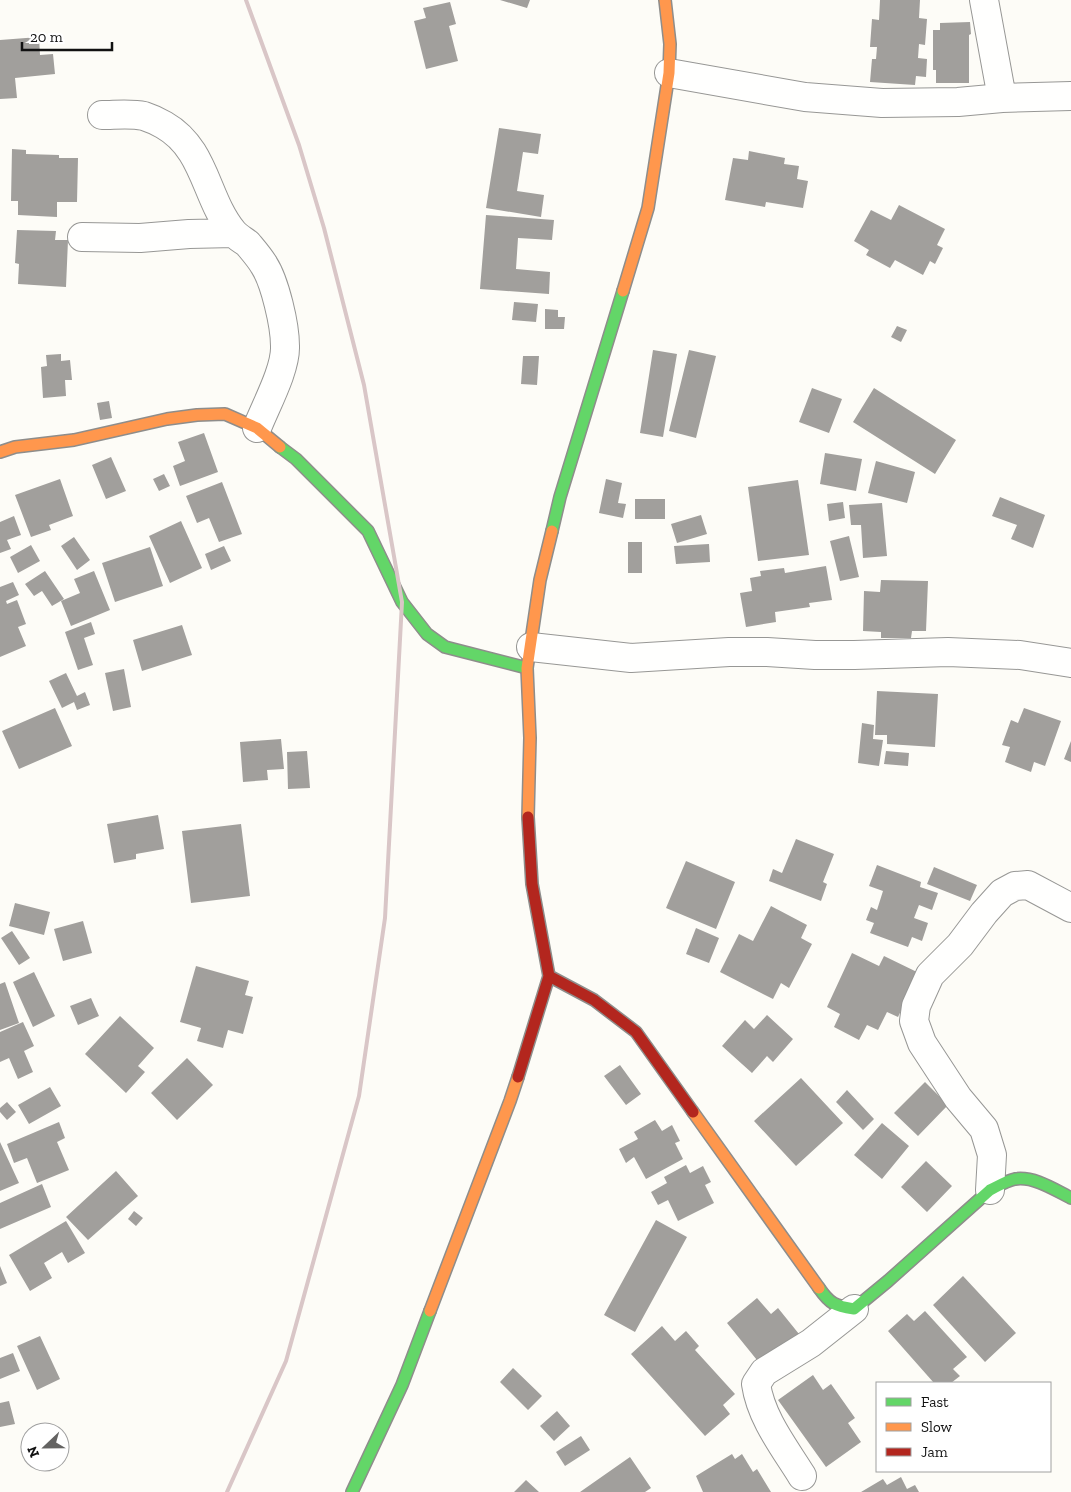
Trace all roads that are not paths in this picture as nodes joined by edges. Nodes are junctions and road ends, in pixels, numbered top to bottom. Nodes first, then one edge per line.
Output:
1 (665, 0) edge
2 (984, 0) edge
3 (669, 73) junction
4 (1071, 96) edge
5 (1002, 98) junction
6 (102, 115) dead end
7 (234, 232) junction
8 (82, 237) dead end
9 (257, 428) junction
10 (0, 452) edge
11 (529, 658) junction
12 (1071, 663) edge
13 (1071, 908) edge
14 (549, 976) junction
15 (990, 1190) junction
16 (1071, 1198) edge
17 (854, 1309) junction
18 (802, 1476) dead end
19 (352, 1492) edge

1 - 3 street
2 - 5 street
3 - 5 street
3 - 11 street
4 - 5 street
6 - 7 street
7 - 8 street
7 - 9 street
9 - 10 street
9 - 11 street
11 - 12 street
11 - 14 street
13 - 15 street
14 - 17 street
14 - 19 street
15 - 16 street
15 - 17 street
17 - 18 street

